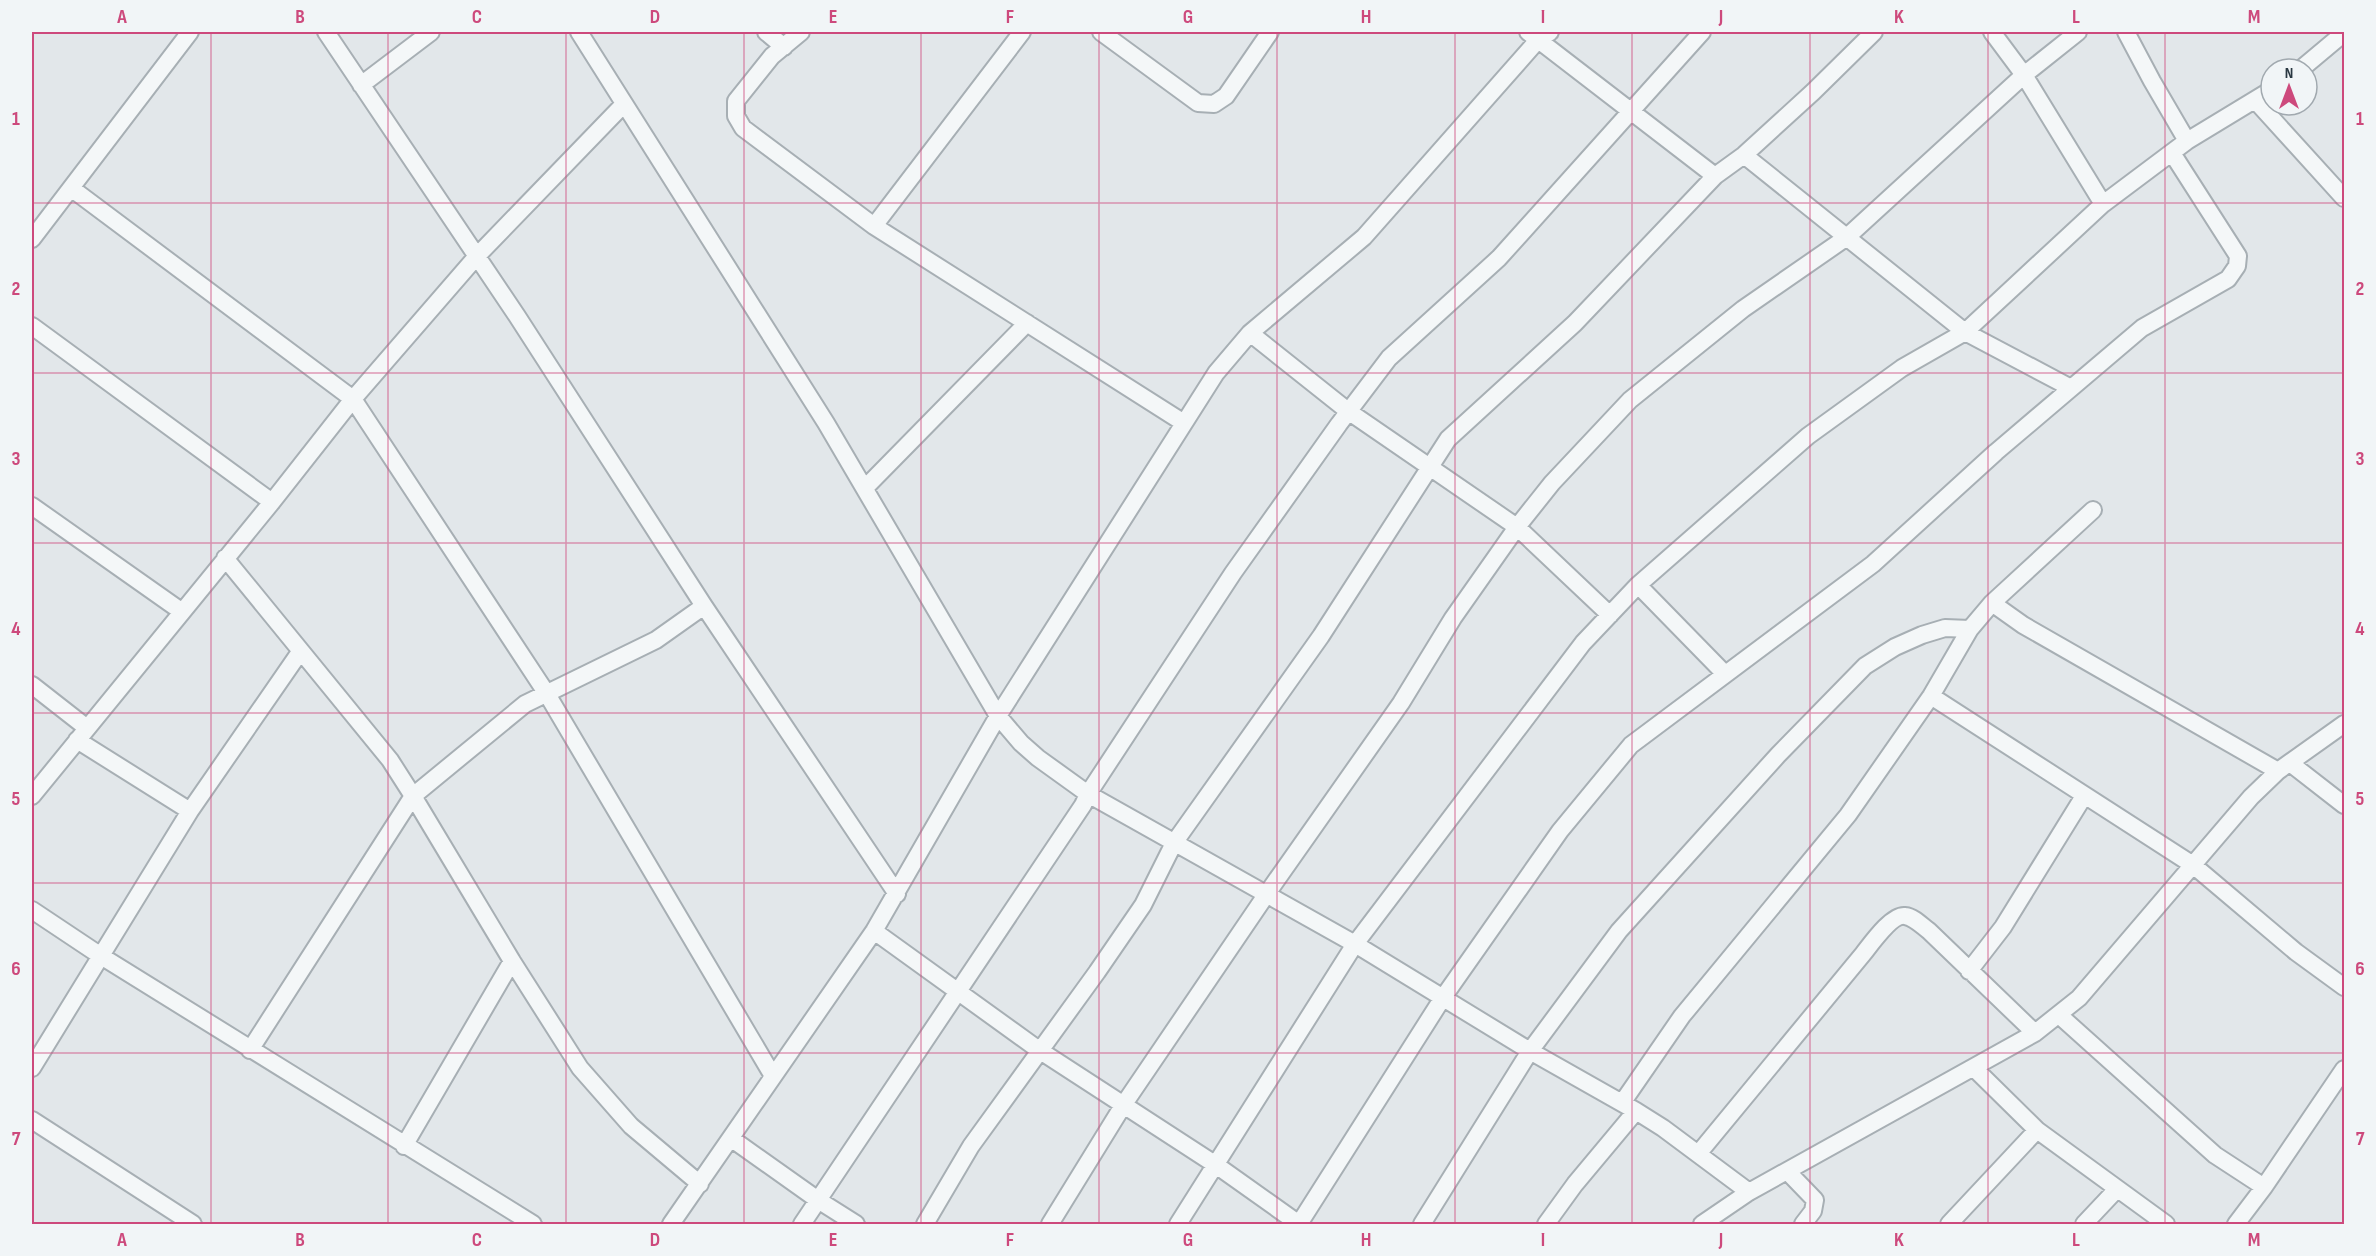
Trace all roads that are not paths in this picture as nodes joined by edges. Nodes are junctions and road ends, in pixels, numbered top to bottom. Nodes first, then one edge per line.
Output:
1 (190, 32) edge
2 (326, 32) edge
3 (432, 32) edge
4 (579, 32) edge
5 (766, 32) edge
6 (801, 32) edge
7 (1022, 32) edge
8 (1101, 32) edge
9 (1270, 32) edge
10 (1702, 32) edge
11 (1874, 32) edge
12 (1992, 32) edge
13 (2078, 32) edge
14 (2126, 32) edge
15 (2344, 33) edge
16 (1539, 34) edge
17 (784, 47) junction
18 (2315, 57) edge
19 (2025, 75) junction
20 (361, 85) junction
21 (2259, 99) edge
22 (2256, 101) junction
23 (624, 104) junction
24 (1629, 111) junction
25 (2187, 141) junction
26 (2172, 153) junction
27 (1744, 154) junction
28 (1715, 176) junction
29 (71, 188) junction
30 (2344, 198) edge
31 (2103, 204) junction
32 (874, 225) junction
33 (1847, 237) junction
34 (32, 239) edge
35 (477, 256) junction
36 (1027, 323) junction
37 (32, 326) edge
38 (1965, 332) junction
39 (1250, 333) junction
40 (2071, 388) junction
41 (353, 399) junction
42 (1348, 411) junction
43 (1184, 423) junction
44 (1430, 469) junction
45 (865, 488) junction
46 (272, 502) junction
47 (32, 506) edge
48 (2093, 510) dead end
49 (1517, 527) junction
50 (225, 558) junction
51 (1638, 585) junction
52 (1992, 603) junction
53 (704, 606) junction
54 (181, 611) junction
55 (1610, 615) junction
56 (1970, 629) junction
57 (300, 652) junction
58 (1725, 674) junction
59 (32, 685) edge
60 (547, 694) junction
61 (1931, 696) junction
62 (998, 716) junction
63 (2344, 724) edge
64 (82, 734) junction
65 (2284, 767) junction
66 (1088, 794) junction
67 (2084, 795) junction
68 (32, 796) edge
69 (413, 796) junction
70 (2344, 805) edge
71 (190, 811) junction
72 (1174, 843) junction
73 (2193, 865) junction
74 (897, 894) junction
75 (1266, 895) junction
76 (32, 910) edge
77 (874, 932) junction
78 (1355, 944) junction
79 (101, 956) junction
80 (512, 961) junction
81 (1969, 971) junction
82 (2344, 987) edge
83 (959, 990) junction
84 (1442, 999) junction
85 (2060, 1015) junction
86 (2036, 1033) junction
87 (250, 1050) junction
88 (1039, 1050) junction
89 (1530, 1051) junction
90 (32, 1068) edge
91 (1974, 1068) junction
92 (2344, 1069) edge
93 (774, 1076) junction
94 (1124, 1104) junction
95 (1629, 1107) junction
96 (32, 1120) edge
97 (2037, 1130) junction
98 (732, 1139) junction
99 (404, 1146) junction
100 (1698, 1154) junction
101 (1216, 1165) junction
102 (1787, 1171) junction
103 (700, 1184) junction
104 (2264, 1187) junction
105 (2117, 1189) junction
106 (1749, 1192) junction
107 (818, 1200) junction
108 (194, 1224) edge
109 (532, 1224) edge
110 (671, 1224) edge
111 (802, 1224) edge
112 (856, 1224) edge
113 (925, 1224) edge
114 (1050, 1224) edge
115 (1178, 1224) edge
116 (1299, 1224) edge
117 (1422, 1224) edge
118 (1546, 1224) edge
119 (1702, 1224) edge
120 (1803, 1224) edge
121 (1949, 1224) edge
122 (2084, 1224) edge
123 (2166, 1224) edge
124 (2236, 1224) edge

1 - 29 street
2 - 20 street
3 - 20 street
4 - 23 street
5 - 17 street
6 - 17 street
7 - 32 street
8 - 9 street
10 - 24 street
11 - 27 street
12 - 19 street
13 - 19 street
14 - 25 street
15 - 18 street
16 - 24 street
16 - 39 street
17 - 32 street
19 - 31 street
19 - 33 street
20 - 35 street
21 - 22 street
22 - 25 street
22 - 30 street
23 - 35 street
23 - 45 street
24 - 28 street
24 - 42 street
25 - 26 street
26 - 31 street
26 - 40 street
27 - 28 street
27 - 33 street
28 - 44 street
29 - 34 street
29 - 41 street
31 - 38 street
32 - 36 street
33 - 38 street
33 - 49 street
35 - 41 street
35 - 53 street
36 - 43 street
36 - 45 street
37 - 46 street
38 - 40 street
38 - 51 street
39 - 42 street
39 - 43 street
40 - 58 street
41 - 46 street
41 - 60 street
42 - 44 street
42 - 66 street
43 - 62 street
44 - 49 street
44 - 72 street
45 - 62 street
46 - 50 street
47 - 54 street
48 - 52 street
49 - 55 street
49 - 75 street
50 - 54 street
50 - 57 street
51 - 55 street
51 - 58 street
52 - 56 street
52 - 65 street
53 - 60 street
53 - 74 street
54 - 64 street
55 - 78 street
56 - 61 street
56 - 89 street
57 - 69 street
57 - 71 street
58 - 84 street
59 - 64 street
60 - 69 street
60 - 93 street
61 - 67 street
61 - 95 street
62 - 66 street
62 - 74 street
63 - 65 street
64 - 68 street
64 - 71 street
65 - 70 street
65 - 73 street
66 - 72 street
66 - 83 street
67 - 73 street
67 - 81 street
69 - 80 street
69 - 87 street
71 - 79 street
72 - 75 street
72 - 88 street
73 - 82 street
73 - 85 street
74 - 77 street
75 - 78 street
75 - 94 street
76 - 79 street
77 - 83 street
77 - 93 street
78 - 84 street
78 - 101 street
79 - 87 street
79 - 90 street
80 - 99 street
80 - 103 street
81 - 86 street
81 - 100 street
83 - 88 street
83 - 107 street
84 - 89 street
84 - 116 street
85 - 86 street
85 - 104 street
86 - 91 street
87 - 99 street
88 - 94 street
88 - 113 street
89 - 95 street
89 - 117 street
91 - 97 street
91 - 102 street
92 - 104 street
93 - 98 street
94 - 101 street
94 - 114 street
95 - 100 street
95 - 118 street
96 - 108 street
97 - 105 street
97 - 121 street
98 - 103 street
98 - 107 street
99 - 109 street
100 - 106 street
101 - 115 street
101 - 116 street
102 - 106 street
102 - 120 street
103 - 110 street
104 - 124 street
105 - 122 street
105 - 123 street
106 - 119 street
107 - 111 street
107 - 112 street

